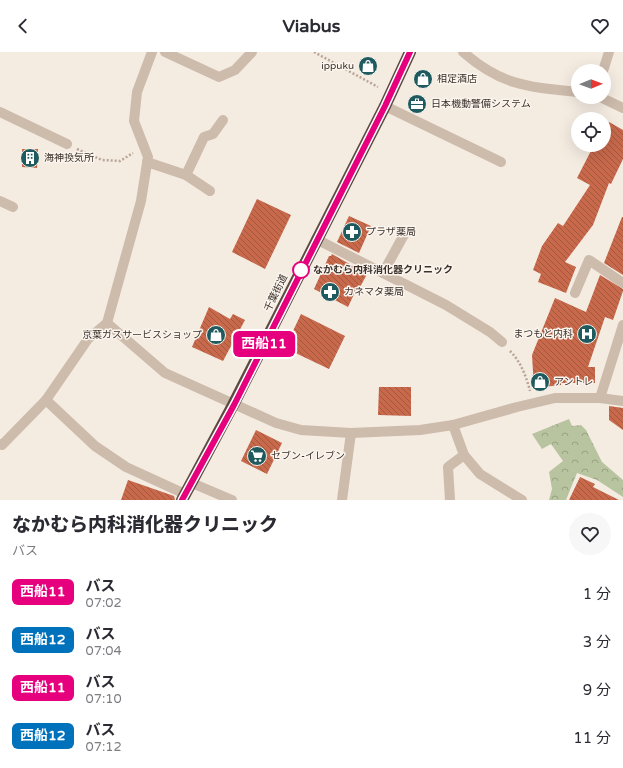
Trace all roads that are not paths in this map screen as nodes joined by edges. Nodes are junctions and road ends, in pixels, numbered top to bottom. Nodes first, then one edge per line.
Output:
1 (152, 52) edge
2 (165, 52) edge
3 (252, 52) edge
4 (410, 52) edge
5 (463, 52) edge
6 (609, 52) edge
7 (605, 64) edge
8 (571, 91) edge
9 (611, 102) edge
10 (385, 106) junction
11 (623, 108) edge
12 (0, 112) edge
13 (223, 120) dead end
14 (67, 144) road end
15 (147, 162) junction
16 (501, 162) dead end
17 (186, 175) junction
18 (210, 191) dead end
19 (0, 201) edge
20 (13, 206) dead end
21 (406, 231) dead end
22 (316, 239) junction
23 (383, 273) junction
24 (623, 283) edge
25 (575, 293) dead end
26 (107, 323) junction
27 (623, 324) edge
28 (502, 342) road end
29 (600, 398) junction
30 (46, 400) junction
31 (623, 401) edge
32 (234, 405) junction
33 (453, 425) junction
34 (351, 433) junction
35 (0, 444) edge
36 (464, 455) junction
37 (192, 482) junction
38 (184, 497) edge
39 (232, 500) edge
40 (342, 500) edge
41 (450, 500) edge
42 (522, 500) edge

1 - 15 street
2 - 3 street
4 - 10 highway, 千葉街道
5 - 8 street
6 - 7 street
9 - 11 street
10 - 16 street
10 - 22 highway, 千葉街道
12 - 14 street
13 - 17 street
15 - 17 street
15 - 26 street
17 - 18 street
19 - 20 street
21 - 23 street
22 - 23 street
22 - 32 highway, 千葉街道
23 - 28 street
24 - 25 street
26 - 30 street
26 - 32 street
27 - 29 street
29 - 31 street
29 - 33 street
30 - 35 street
30 - 38 street
32 - 34 street
32 - 37 highway, 千葉街道
33 - 34 street
33 - 36 street
34 - 40 street
36 - 41 street
36 - 42 street
37 - 38 highway, 千葉街道
37 - 39 street

